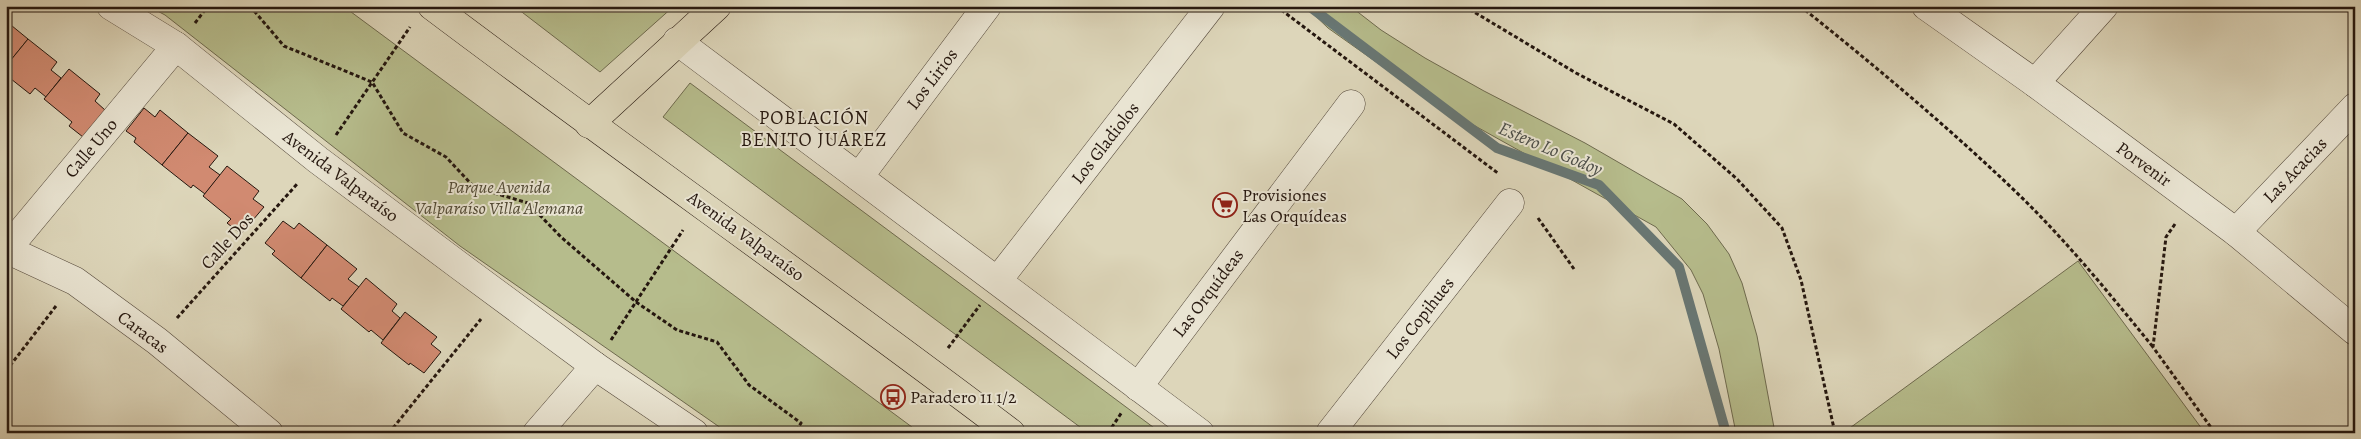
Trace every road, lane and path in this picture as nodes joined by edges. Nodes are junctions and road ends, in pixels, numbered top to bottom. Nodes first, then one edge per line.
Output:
1 (111, 6) edge
2 (250, 6) edge
3 (717, 6) edge
4 (987, 6) edge
5 (1211, 6) edge
6 (1276, 6) edge
7 (1464, 6) edge
8 (1800, 6) edge
9 (1926, 6) edge
10 (2104, 6) edge
11 (423, 14) edge
12 (678, 41) junction
13 (176, 46) junction
14 (372, 82) junction
15 (2035, 83) junction
16 (1351, 104) dead end
17 (2355, 107) edge
18 (589, 124) junction
19 (318, 160) junction
20 (859, 176) junction
21 (1501, 176) dead end
22 (2192, 199) junction
23 (701, 203) junction
24 (1510, 203) dead end
25 (1536, 215) dead end
26 (2236, 232) junction
27 (7, 249) edge
28 (1574, 269) dead end
29 (998, 280) junction
30 (75, 281) junction
31 (499, 296) junction
32 (636, 302) junction
33 (2355, 331) edge
34 (157, 341) junction
35 (2153, 347) junction
36 (595, 366) junction
37 (6, 371) edge
38 (930, 371) junction
39 (1138, 386) junction
40 (269, 433) edge
41 (388, 433) edge
42 (537, 433) edge
43 (694, 433) edge
44 (795, 433) edge
45 (1011, 433) edge
46 (1200, 433) edge
47 (1330, 433) edge
48 (1835, 433) edge
49 (2215, 433) edge

1 - 13 street, Avenida Valparaíso
2 - 14 path
3 - 12 main road
4 - 20 street, Los Lirios
5 - 29 street, Los Gladiolos
6 - 21 path
7 - 48 path
8 - 35 path
9 - 15 street, Porvenir
10 - 15 street
11 - 14 path, Calle Dos
11 - 18 main road, Avenida Valparaíso
12 - 18 main road
12 - 20 street
13 - 19 street, Avenida Valparaíso
13 - 27 street, Calle Uno
14 - 19 path, Calle Dos
14 - 32 path
15 - 22 street, Porvenir
16 - 39 street, Las Orquídeas
17 - 26 street, Las Acacias
18 - 23 main road, Avenida Valparaíso
19 - 31 street, Avenida Valparaíso
19 - 34 path, Calle Dos
20 - 29 street
22 - 26 street, Porvenir
22 - 35 path
23 - 32 path
23 - 38 main road, Avenida Valparaíso
24 - 47 street, Los Copihues
25 - 28 path
26 - 33 street, Porvenir
27 - 30 street, Caracas
29 - 38 path
29 - 39 street
30 - 34 street, Caracas
30 - 37 path
31 - 36 street, Avenida Valparaíso
31 - 41 path
32 - 36 path
32 - 44 path
34 - 40 street, Caracas
35 - 49 path
36 - 42 street
36 - 43 street, Avenida Valparaíso
38 - 45 main road, Avenida Valparaíso
39 - 46 street

